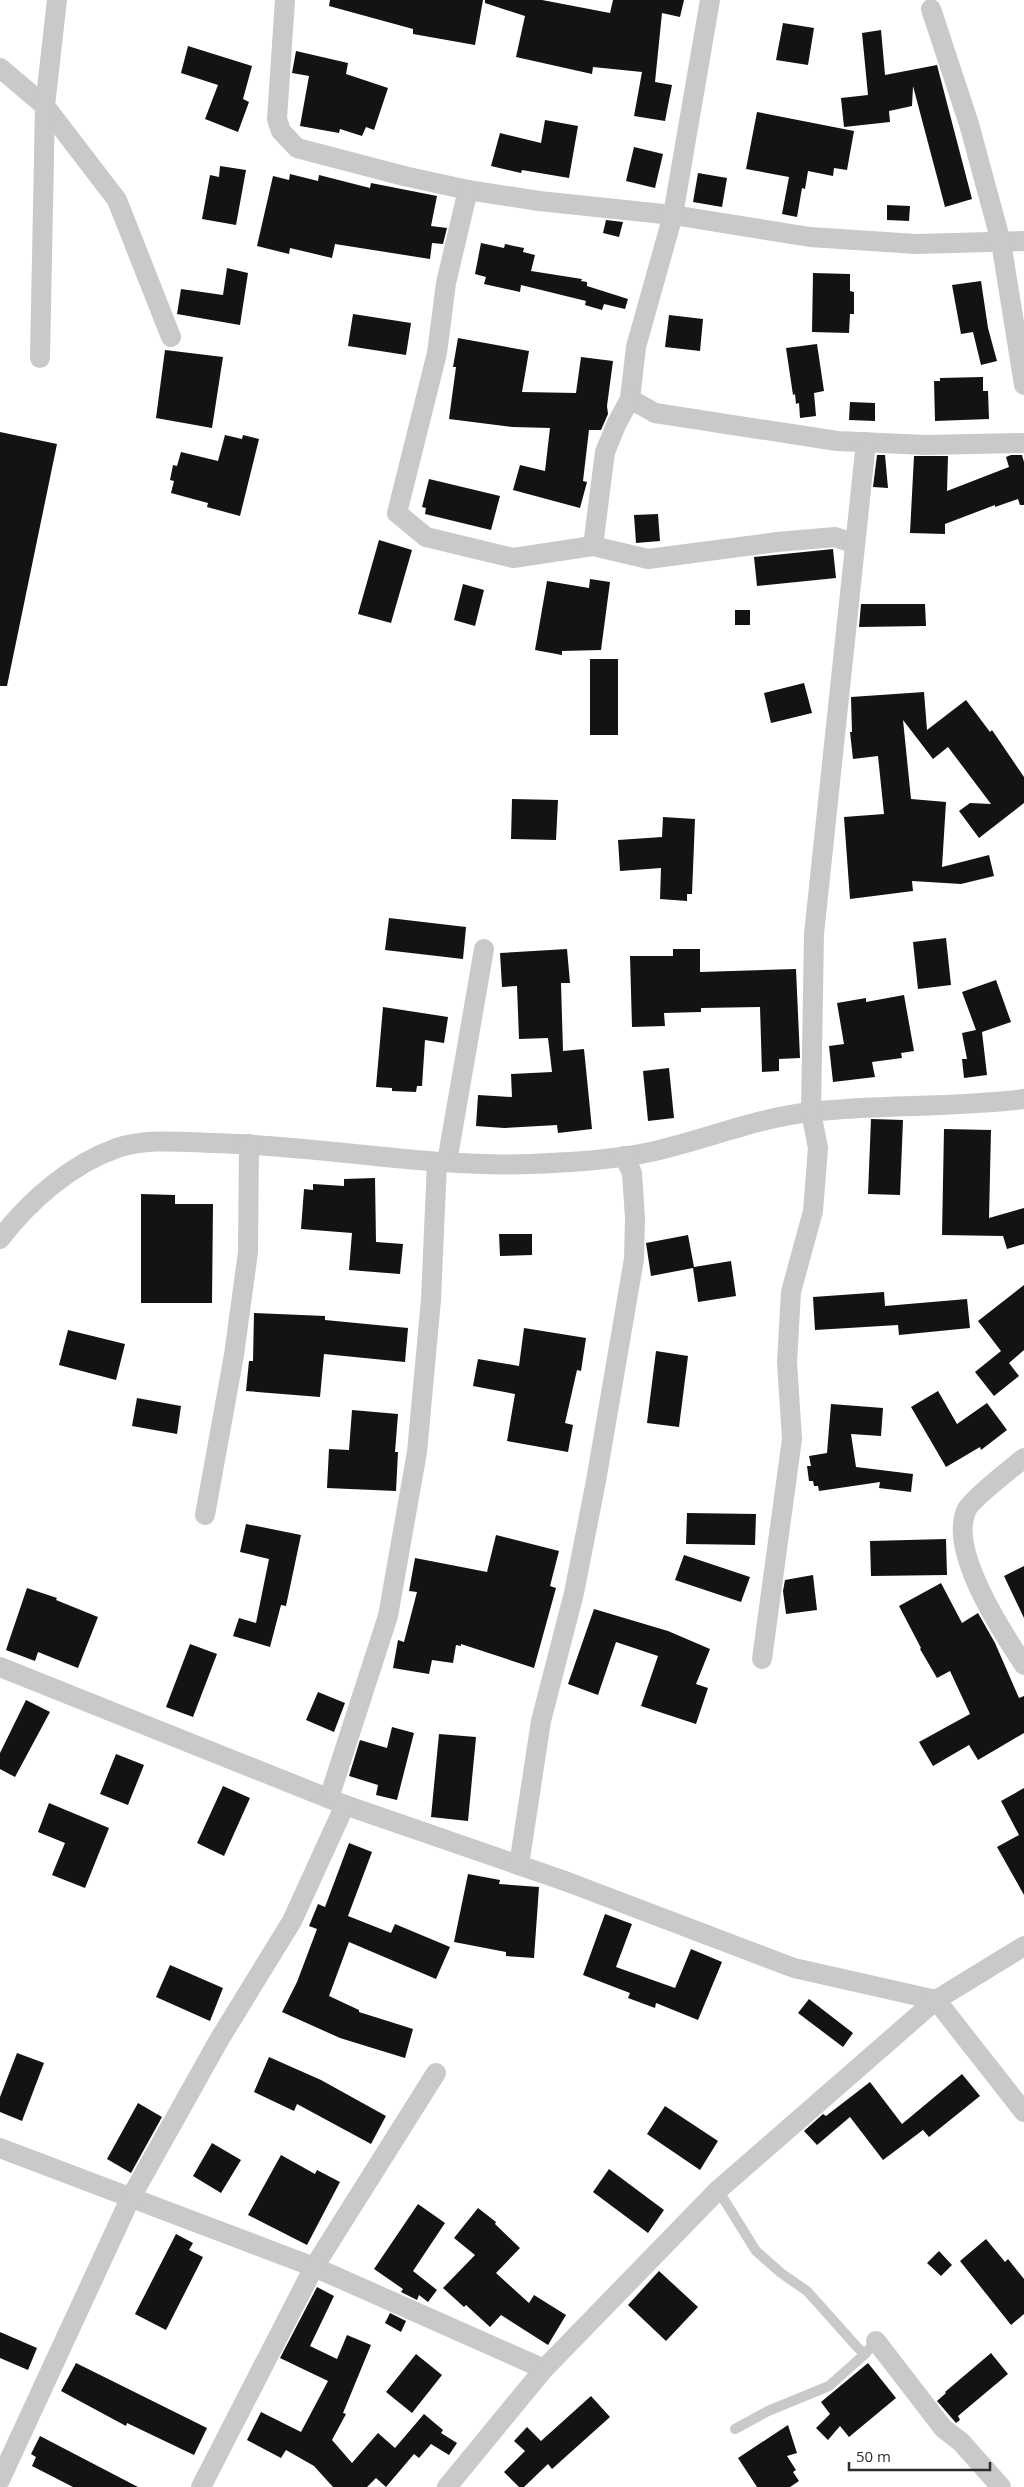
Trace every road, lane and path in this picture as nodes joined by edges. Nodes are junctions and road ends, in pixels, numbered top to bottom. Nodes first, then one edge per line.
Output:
1 (57, 0) edge
2 (285, 0) edge
3 (710, 0) edge
4 (931, 9) dead end
5 (0, 68) edge
6 (45, 106) junction
7 (468, 190) junction
8 (672, 215) junction
9 (1024, 241) edge
10 (1002, 242) junction
11 (171, 337) dead end
12 (40, 358) dead end
13 (1024, 385) edge
14 (630, 399) junction
15 (866, 442) junction
16 (1024, 443) edge
17 (855, 544) junction
18 (593, 546) junction
19 (484, 949) dead end
20 (1024, 1099) edge
21 (811, 1112) junction
22 (249, 1144) junction
23 (624, 1156) junction
24 (442, 1162) junction
25 (0, 1239) edge
26 (1024, 1458) edge
27 (205, 1515) dead end
28 (762, 1660) dead end
29 (1024, 1665) edge
30 (0, 1668) edge
31 (337, 1801) junction
32 (519, 1865) junction
33 (1024, 1946) edge
34 (936, 2000) junction
35 (436, 2073) dead end
36 (1024, 2112) edge
37 (0, 2148) edge
38 (718, 2190) junction
39 (130, 2198) junction
40 (314, 2267) junction
41 (871, 2348) junction
42 (544, 2369) junction
43 (735, 2429) dead end
44 (0, 2480) edge
45 (201, 2487) edge
46 (447, 2487) edge
47 (1001, 2487) edge

1 - 6 street
2 - 7 street
3 - 8 street
4 - 10 street
5 - 6 street
6 - 11 street
6 - 12 street
7 - 8 street
7 - 18 street
8 - 10 street
8 - 14 street
9 - 10 street
10 - 13 street
14 - 15 street
14 - 18 street
15 - 16 street
15 - 17 street
17 - 18 street
17 - 21 street
19 - 24 street
20 - 21 street
21 - 23 street
21 - 28 street
22 - 24 street
22 - 25 street
22 - 27 street
23 - 24 street
23 - 32 street
24 - 31 street
26 - 29 street
30 - 31 street
31 - 32 street
31 - 39 street
32 - 34 street
33 - 34 street
34 - 36 street
34 - 38 street
35 - 40 street
37 - 39 street
38 - 41 lane
38 - 42 street
39 - 40 street
39 - 44 street
40 - 42 street
40 - 45 street
41 - 43 lane
41 - 47 street
42 - 46 street

